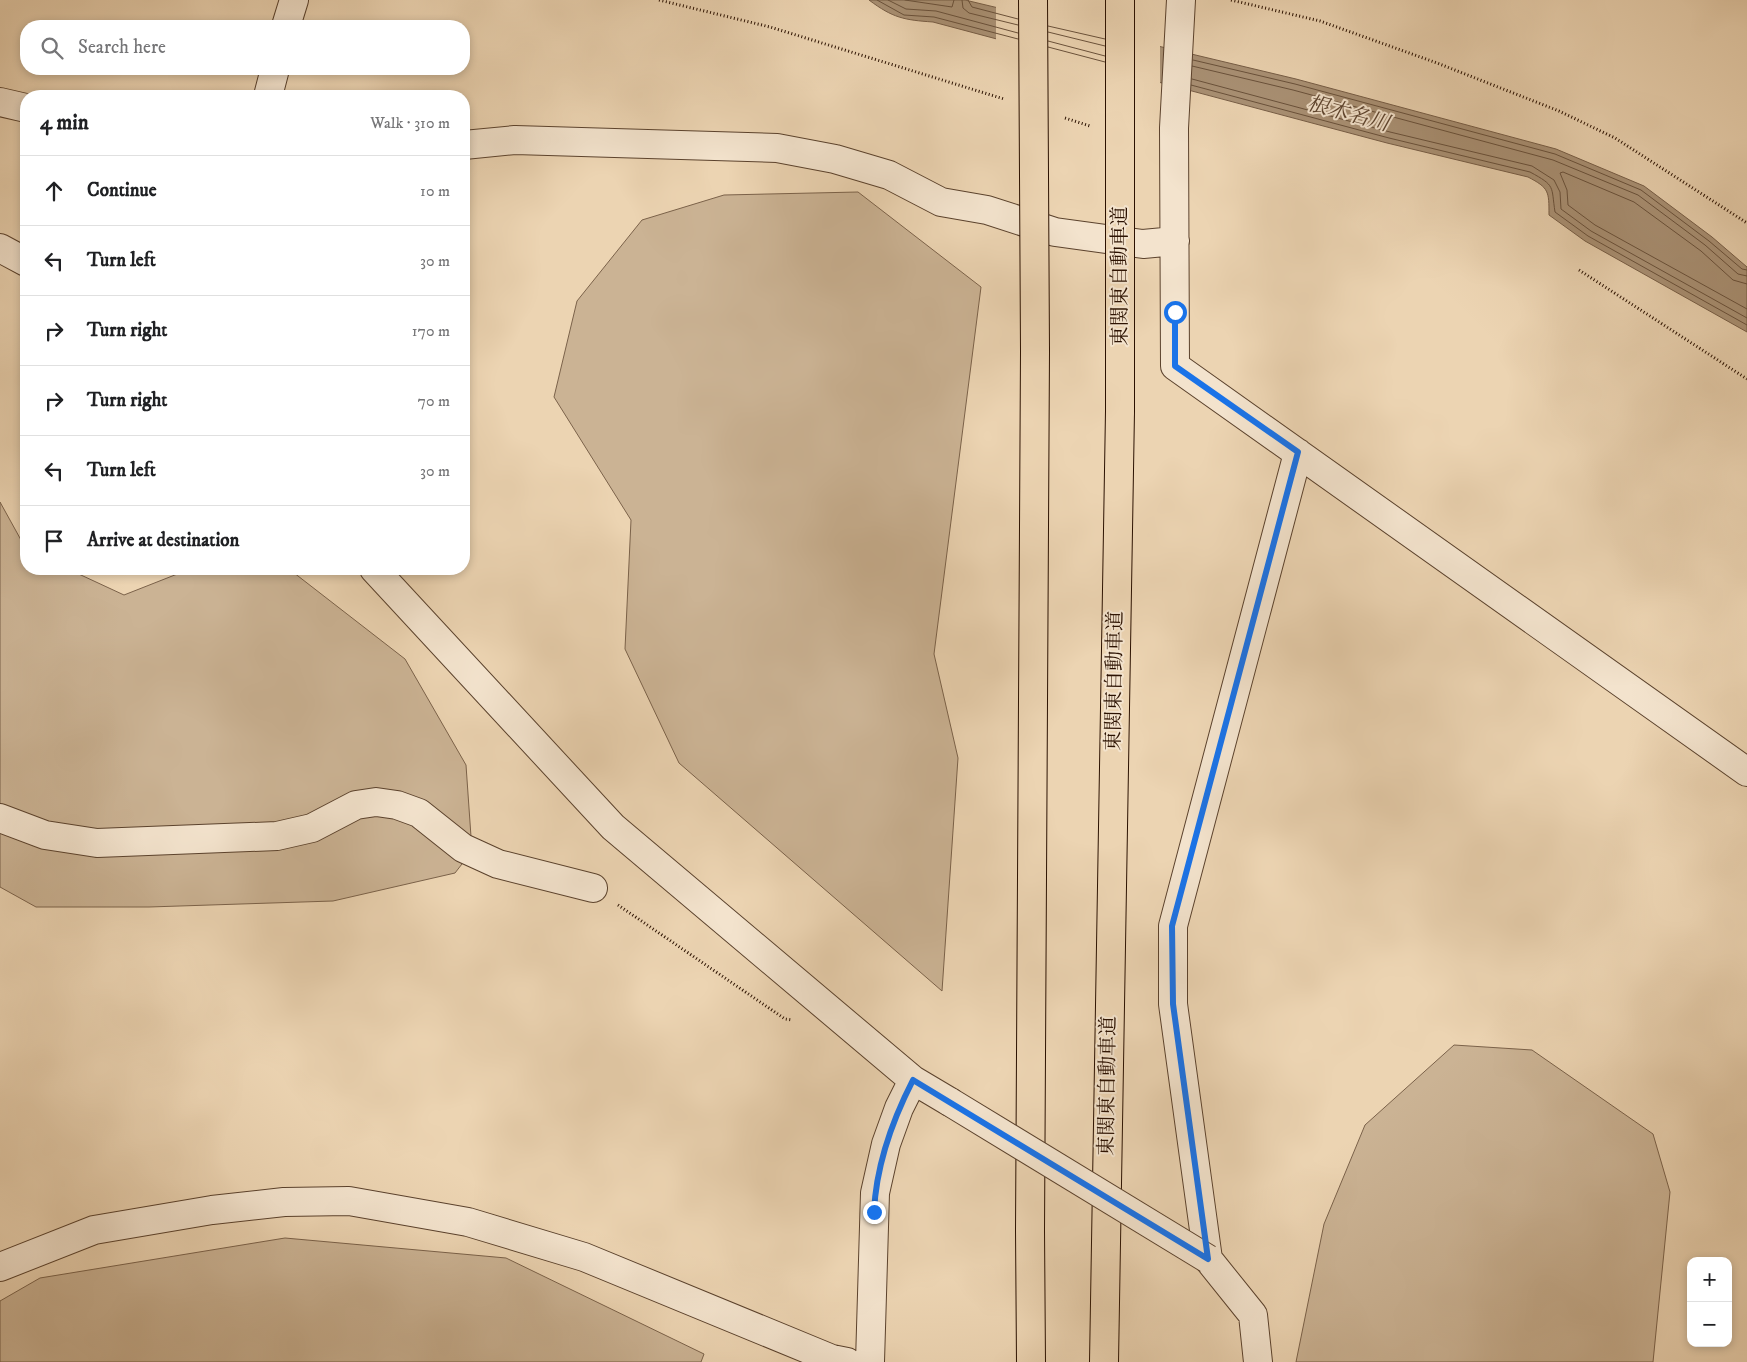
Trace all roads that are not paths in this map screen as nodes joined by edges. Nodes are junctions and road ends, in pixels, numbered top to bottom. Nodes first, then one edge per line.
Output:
1 (294, 0) edge
2 (1033, 0) edge
3 (1120, 0) edge
4 (1181, 5) edge
5 (288, 20) edge
6 (273, 75) edge
7 (270, 90) edge
8 (0, 102) edge
9 (20, 107) edge
10 (470, 145) edge
11 (1175, 241) junction
12 (0, 248) edge
13 (20, 259) edge
14 (1298, 452) junction
15 (380, 575) edge
16 (1747, 772) edge
17 (0, 818) edge
18 (593, 888) road end
19 (913, 1080) junction
20 (1208, 1259) junction
21 (0, 1267) edge
22 (847, 1362) edge
23 (870, 1362) edge
24 (1031, 1362) edge
25 (1104, 1362) edge
26 (1258, 1362) edge

1 - 5 street
2 - 24 highway, bridge
3 - 25 highway, 東関東自動車道, bridge
4 - 11 street
6 - 7 street
8 - 9 street
10 - 11 street
11 - 14 street
12 - 13 street
14 - 16 street
14 - 20 street
15 - 19 street
17 - 18 street
19 - 20 street, bridge
19 - 23 street
20 - 26 street
21 - 22 street

